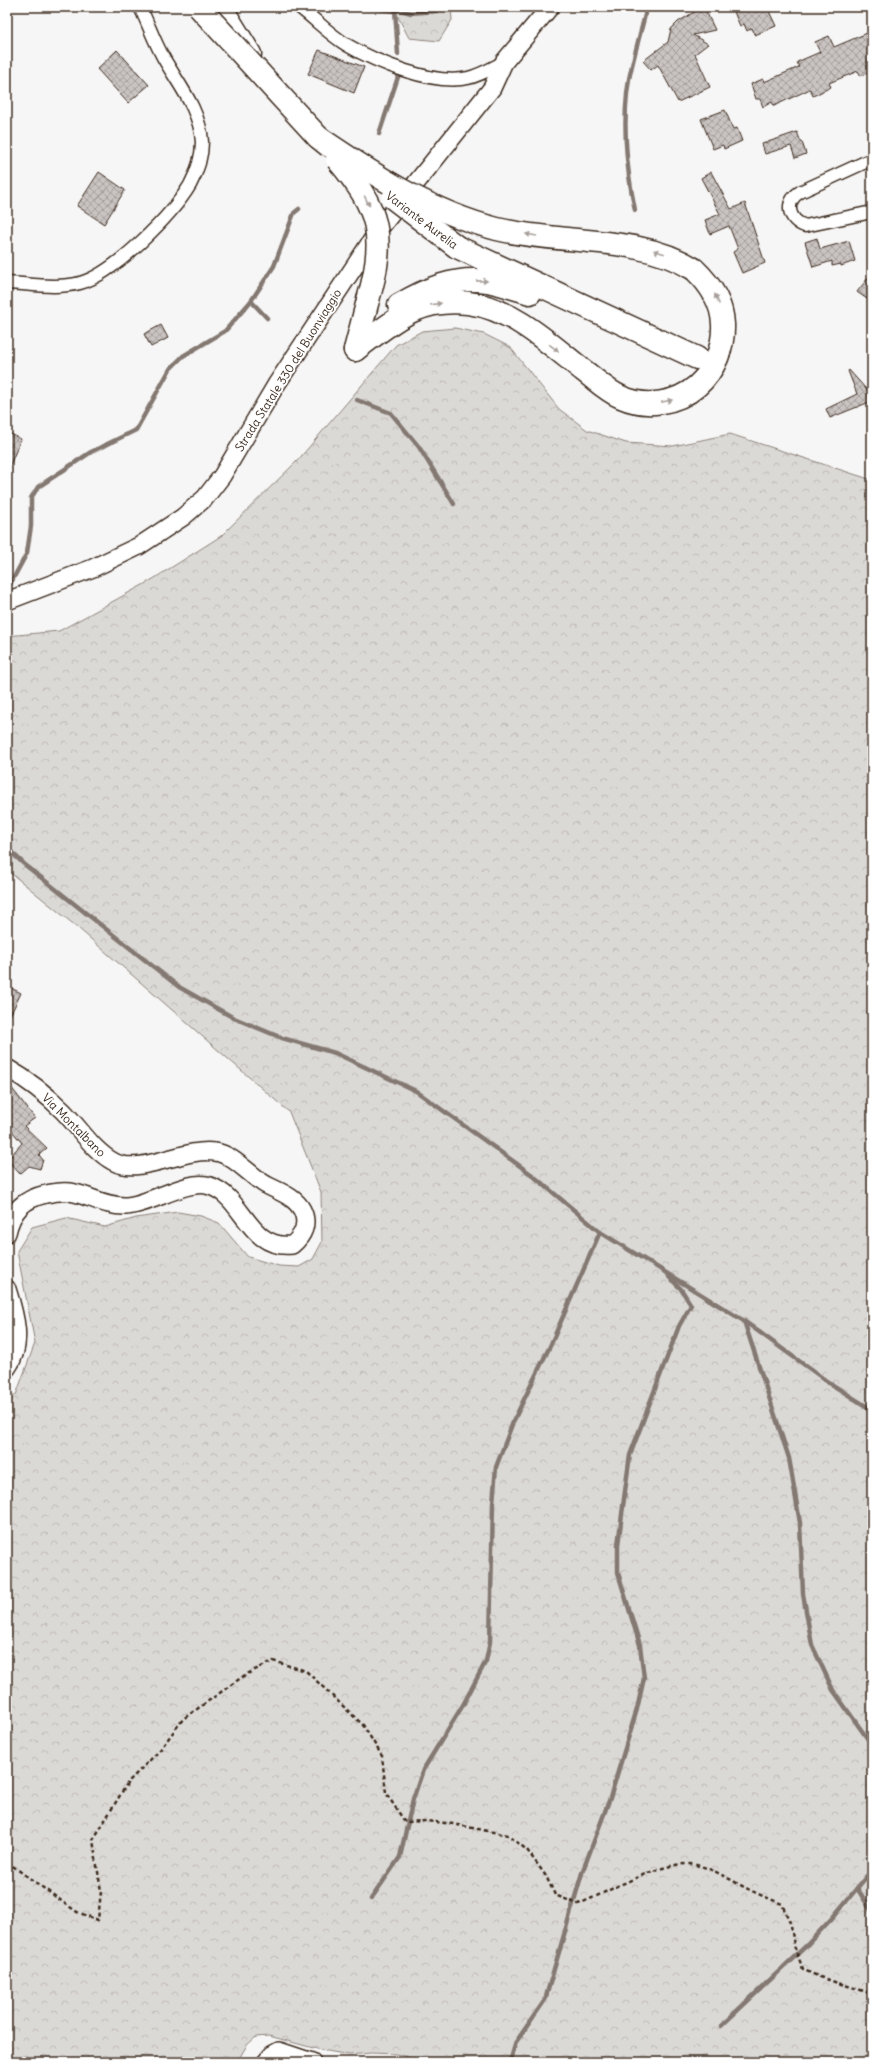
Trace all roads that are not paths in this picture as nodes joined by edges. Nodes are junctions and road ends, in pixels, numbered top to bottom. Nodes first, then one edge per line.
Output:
1 (140, 7) edge
2 (199, 7) edge
3 (221, 7) edge
4 (300, 7) edge
5 (550, 7) edge
6 (504, 62) junction
7 (268, 82) junction
8 (318, 137) junction
9 (872, 159) edge
10 (872, 212) edge
11 (7, 283) edge
12 (580, 305) junction
13 (355, 350) junction
14 (697, 358) dead end
15 (7, 601) edge
16 (7, 1068) edge
17 (7, 1233) edge
18 (7, 1290) edge
19 (7, 1368) edge
20 (266, 2062) edge
21 (312, 2062) edge

1 - 11 street
2 - 7 highway, Variante Aurelia, bridge
3 - 7 highway, bridge
4 - 6 street, Strada Statale 330 del Buonviaggio
5 - 6 street, Strada Statale 330 del Buonviaggio
6 - 15 street, Strada Statale 330 del Buonviaggio, bridge
7 - 8 highway, Variante Aurelia, bridge
8 - 12 highway, Variante Aurelia, bridge
8 -> 13 highway, bridge
13 -> 8 highway, bridge
9 - 10 street
13 -> 12 highway
12 - 14 highway, Variante Aurelia
16 - 17 street, Via Montalbano
18 - 19 street
20 - 21 street

